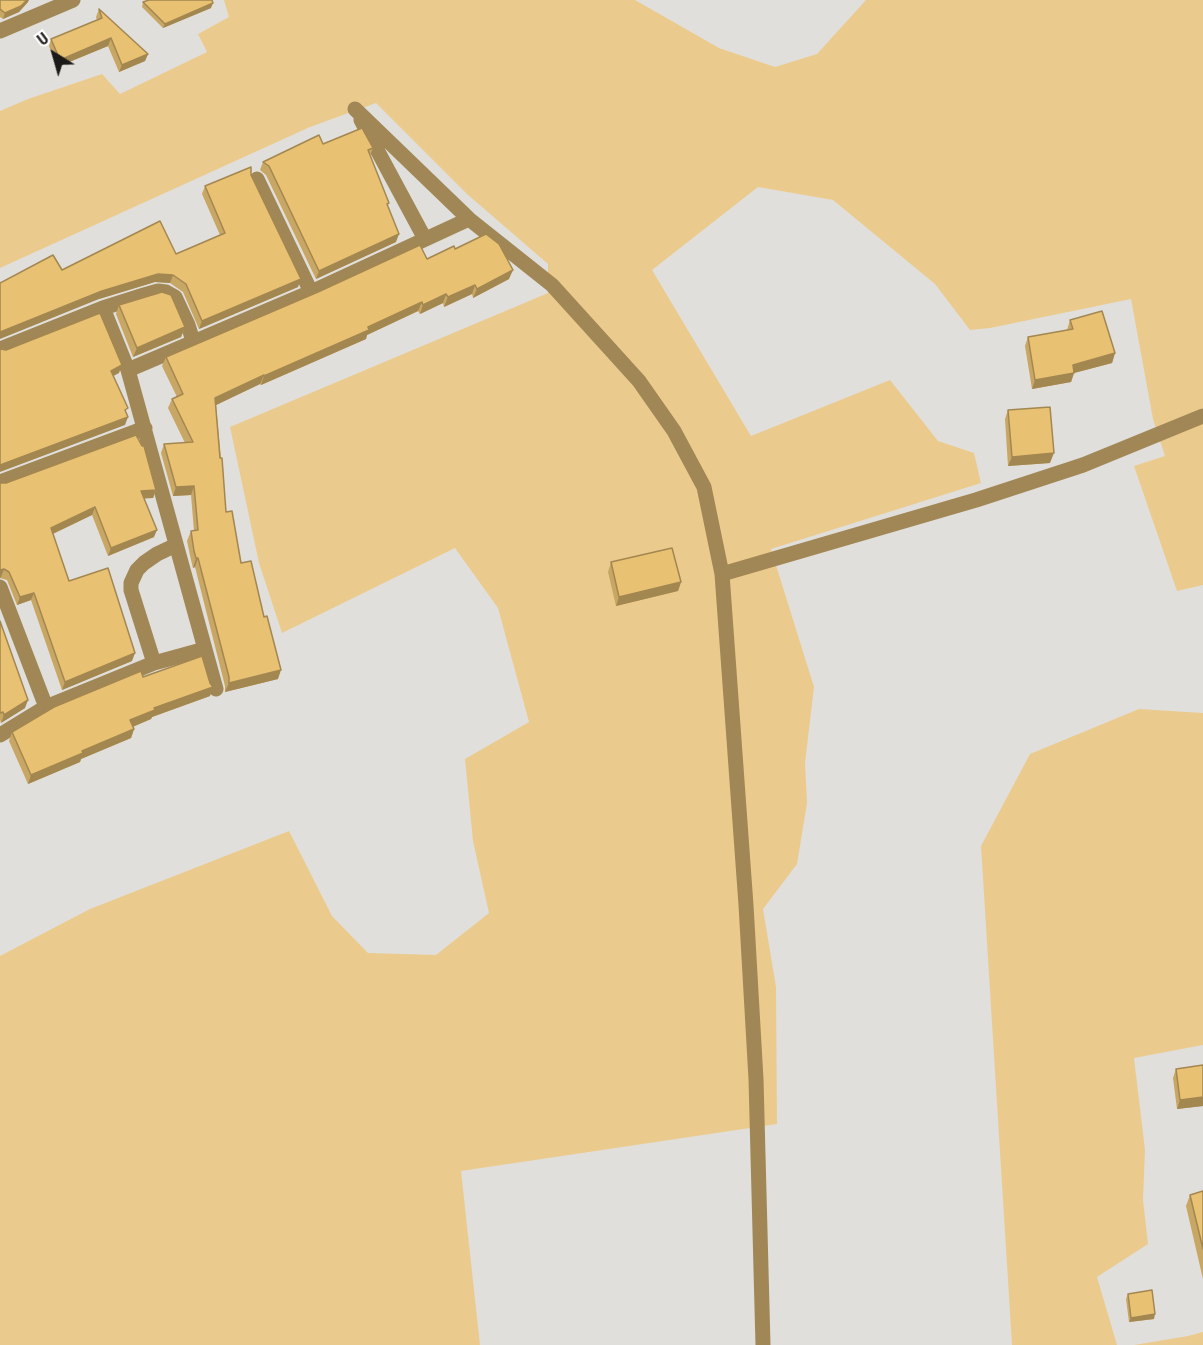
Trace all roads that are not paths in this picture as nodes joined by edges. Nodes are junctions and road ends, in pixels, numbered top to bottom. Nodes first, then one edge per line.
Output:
1 (73, 0) edge
2 (0, 30) edge
3 (257, 179) dead end
4 (470, 219) junction
5 (424, 239) junction
6 (311, 292) junction
7 (103, 308) junction
8 (193, 341) junction
9 (0, 349) edge
10 (128, 370) junction
11 (1203, 416) edge
12 (145, 428) junction
13 (0, 482) edge
14 (176, 545) junction
15 (723, 574) junction
16 (0, 587) edge
17 (205, 649) junction
18 (154, 663) junction
19 (216, 689) dead end
20 (46, 707) junction
21 (0, 735) edge
22 (763, 1345) edge

1 - 2 street
3 - 6 street
4 - 5 street
4 - 5 street
4 - 15 street
5 - 6 street
6 - 8 street
7 - 8 street
7 - 9 street
7 - 10 street
8 - 10 street
10 - 12 street
11 - 15 street
12 - 13 street
12 - 14 street
14 - 17 street
14 - 18 street
15 - 22 street
16 - 20 street
17 - 18 street
17 - 19 street
18 - 20 street
20 - 21 street

